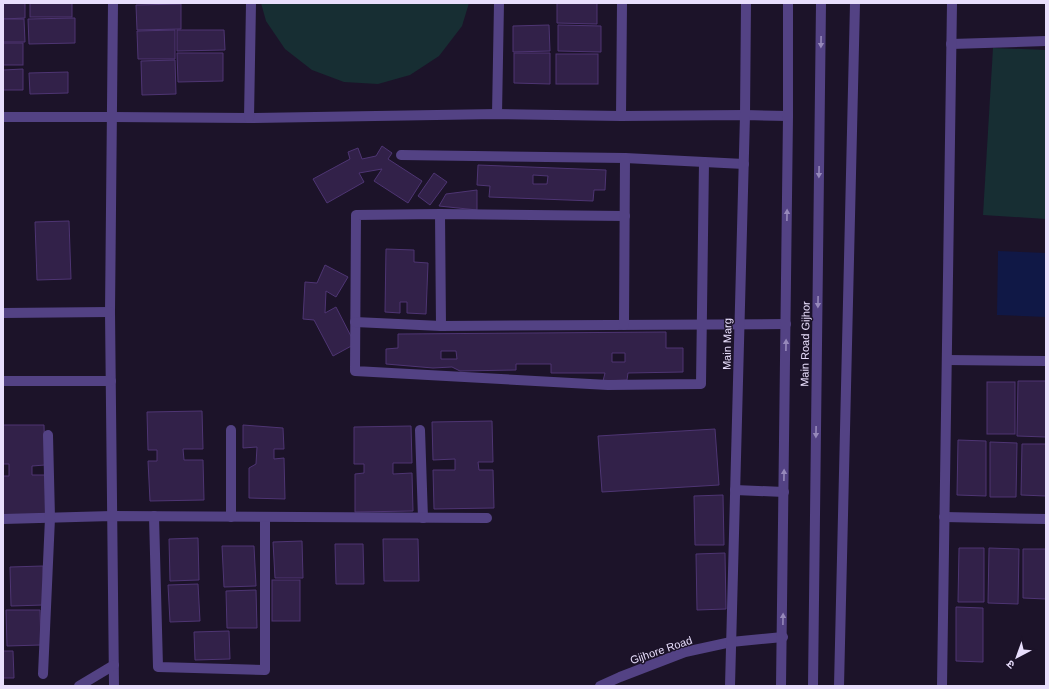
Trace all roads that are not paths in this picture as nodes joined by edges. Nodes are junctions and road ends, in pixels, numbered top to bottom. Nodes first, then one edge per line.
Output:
1 (113, 3) edge
2 (251, 3) edge
3 (499, 3) edge
4 (622, 3) edge
5 (746, 3) edge
6 (788, 3) edge
7 (822, 3) edge
8 (855, 3) edge
9 (952, 3) edge
10 (1046, 42) edge
11 (951, 44) junction
12 (497, 114) junction
13 (745, 115) junction
14 (621, 116) junction
15 (788, 116) junction
16 (3, 117) edge
17 (112, 117) junction
18 (249, 118) junction
19 (401, 155) dead end
20 (625, 158) junction
21 (704, 162) junction
22 (744, 164) junction
23 (440, 214) junction
24 (625, 216) junction
25 (110, 312) junction
26 (3, 313) edge
27 (356, 322) junction
28 (739, 324) junction
29 (786, 324) junction
30 (624, 325) junction
31 (701, 325) junction
32 (441, 326) junction
33 (947, 360) junction
34 (1046, 361) edge
35 (3, 381) edge
36 (111, 381) junction
37 (231, 430) dead end
38 (420, 430) dead end
39 (48, 435) dead end
40 (735, 490) junction
41 (784, 492) junction
42 (112, 516) junction
43 (154, 516) junction
44 (231, 517) junction
45 (265, 517) junction
46 (944, 517) junction
47 (50, 518) junction
48 (423, 518) junction
49 (487, 518) dead end
50 (1046, 519) edge
51 (3, 520) edge
52 (783, 637) junction
53 (731, 642) junction
54 (114, 665) junction
55 (43, 674) dead end
56 (79, 686) edge
57 (114, 686) edge
58 (600, 686) edge
59 (730, 686) edge
60 (781, 686) edge
61 (813, 686) edge
62 (839, 686) edge
63 (942, 686) edge

1 - 17 street
2 - 18 street
3 - 12 street
4 - 14 street
5 - 13 street, Main Marg
6 - 15 street, Main Road Gijhor
7 -> 61 street, Main Road Gijhor
8 - 62 street
9 - 11 street
10 - 11 street
11 - 33 street
12 - 14 street
12 - 18 street
13 - 14 street
13 - 15 street
13 - 22 street, Main Marg
29 -> 15 street, Main Road Gijhor
16 - 17 street
17 - 18 street
17 - 25 street
19 - 20 street
20 - 21 street
20 - 24 street
21 - 22 street
21 - 31 street
22 - 28 street, Main Marg
23 - 24 street
23 - 27 street
23 - 32 street
24 - 30 street
25 - 26 street
25 - 36 street
27 - 31 street
27 - 32 street
28 - 29 street
28 - 31 street
28 - 40 street, Main Marg
41 -> 29 street, Main Road Gijhor
30 - 31 street
30 - 32 street
33 - 34 street
33 - 46 street
35 - 36 street
36 - 42 street
37 - 44 street
38 - 48 street
39 - 47 street
40 - 41 street
40 - 53 street, Main Marg
52 -> 41 street, Main Road Gijhor
42 - 43 street
42 - 47 street
42 - 54 street
43 - 44 street
43 - 45 street
44 - 45 street
45 - 48 street
46 - 50 street
46 - 63 street
47 - 51 street
47 - 55 street
48 - 49 street
52 - 53 street, Gijhore Road
52 - 60 street, Main Road Gijhor
53 - 58 street, Gijhore Road
53 - 59 street, Main Marg
54 - 56 street
54 - 57 street

